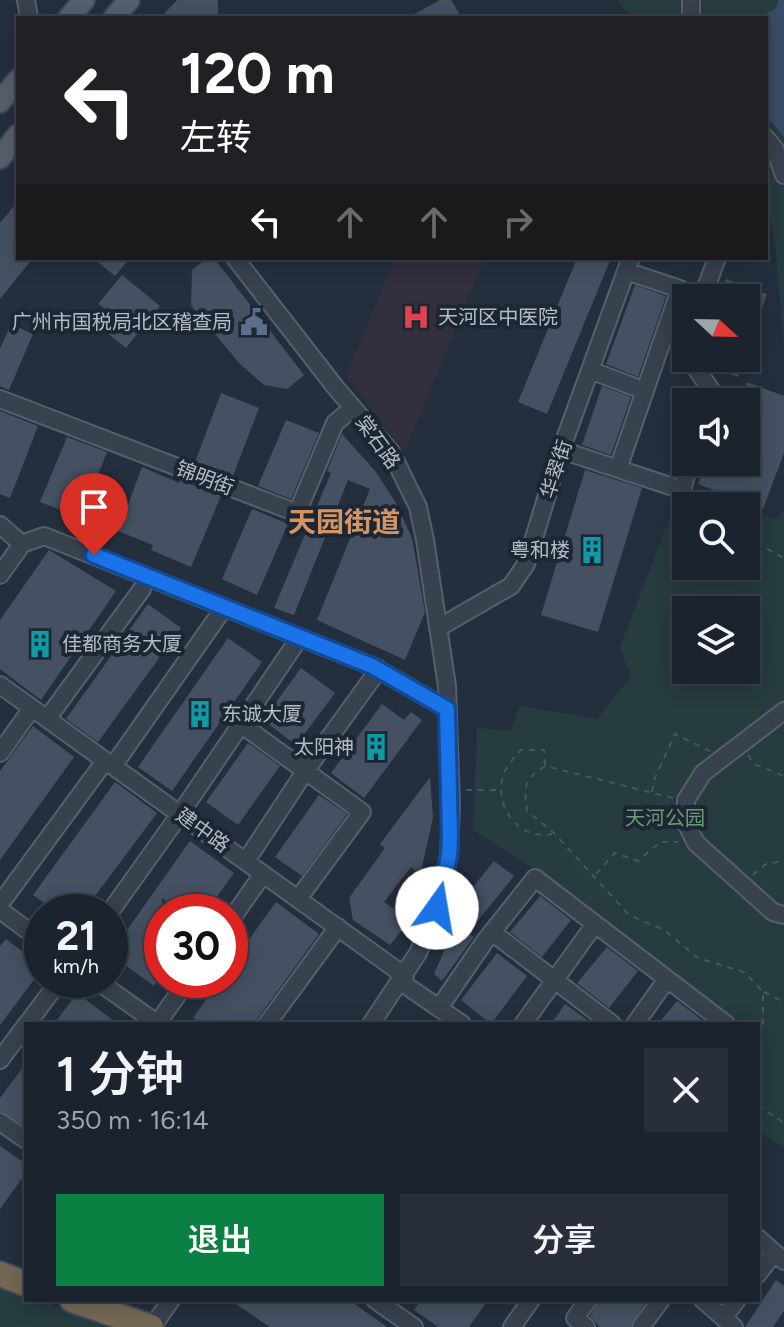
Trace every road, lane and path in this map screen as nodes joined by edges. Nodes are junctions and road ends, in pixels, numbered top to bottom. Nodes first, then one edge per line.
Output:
1 (26, 0) edge
2 (84, 0) edge
3 (129, 0) edge
4 (36, 16) edge
5 (71, 16) edge
6 (116, 16) edge
7 (16, 82) edge
8 (0, 102) edge
9 (16, 138) edge
10 (768, 140) edge
11 (0, 158) edge
12 (784, 175) edge
13 (237, 260) edge
14 (716, 260) edge
15 (628, 264) edge
16 (707, 284) edge
17 (672, 287) edge
18 (672, 326) edge
19 (590, 370) junction
20 (645, 391) junction
21 (0, 399) edge
22 (353, 408) junction
23 (561, 450) junction
24 (618, 469) junction
25 (686, 476) edge
26 (0, 525) edge
27 (22, 544) junction
28 (760, 545) edge
29 (784, 558) edge
30 (0, 575) edge
31 (142, 589) dead end
32 (219, 615) dead end
33 (438, 628) junction
34 (296, 643) dead end
35 (379, 669) junction
36 (0, 685) edge
37 (32, 708) junction
38 (447, 709) junction
39 (784, 711) edge
40 (47, 719) junction
41 (242, 725) junction
42 (741, 744) junction
43 (0, 753) edge
44 (722, 756) junction
45 (109, 764) junction
46 (545, 766) junction
47 (306, 770) junction
48 (784, 776) edge
49 (450, 790) junction
50 (501, 790) junction
51 (651, 794) junction
52 (686, 800) junction
53 (180, 814) junction
54 (554, 833) junction
55 (696, 843) junction
56 (246, 861) junction
57 (784, 861) edge
58 (263, 874) junction
59 (595, 875) junction
60 (744, 885) junction
61 (123, 894) edge
62 (248, 895) edge
63 (298, 899) junction
64 (0, 907) edge
65 (784, 915) edge
66 (595, 924) junction
67 (24, 926) edge
68 (338, 927) junction
69 (492, 932) junction
70 (403, 979) junction
71 (667, 979) junction
72 (555, 980) junction
73 (763, 992) junction
74 (46, 998) edge
75 (121, 998) edge
76 (176, 998) edge
77 (784, 1002) edge
78 (439, 1008) junction
79 (28, 1022) edge
80 (155, 1022) edge
81 (159, 1022) edge
82 (268, 1022) edge
83 (372, 1022) edge
84 (459, 1022) edge
85 (524, 1022) edge
86 (609, 1022) edge
87 (636, 1022) edge
88 (723, 1022) edge
89 (24, 1028) edge
90 (760, 1031) edge
91 (0, 1060) edge
92 (760, 1106) edge
93 (0, 1122) edge
94 (784, 1123) edge
95 (24, 1139) edge
96 (760, 1240) edge
97 (779, 1257) edge
98 (760, 1272) edge
99 (0, 1274) edge
100 (24, 1283) edge
101 (78, 1302) edge
102 (170, 1302) edge
103 (378, 1302) edge
104 (530, 1302) edge
105 (587, 1302) edge
106 (660, 1302) edge
107 (705, 1302) edge
108 (736, 1302) edge
109 (729, 1322) edge
110 (152, 1327) edge
111 (414, 1327) edge
112 (512, 1327) edge
113 (586, 1327) edge
114 (641, 1327) edge

1 - 4 street
2 - 5 main road
3 - 6 main road
7 - 8 main road
9 - 11 main road
10 - 12 street
13 - 22 street, 棠石路
14 - 16 street
15 - 17 street
15 - 19 street, 华翠街
18 - 20 street
19 - 20 street
19 - 23 street, 华翠街
20 - 24 street
21 - 22 street, 锦明街
22 - 33 street, 棠石路
23 - 24 street
23 - 33 street, 华翠街
24 - 25 street
26 - 27 street
27 - 30 street
27 - 35 street
28 - 29 path
31 - 40 street
32 - 45 street
33 - 38 street, 棠石路
34 - 41 street
35 - 38 street
35 - 47 street
36 - 37 street, 建中路
37 - 40 street, 建中路
37 - 43 street
38 - 49 street, 棠石路
39 - 42 street
40 - 45 street, 建中路
41 - 47 street
41 - 53 street
42 - 44 street
42 - 48 path
44 - 51 path
44 - 52 street
45 - 53 street, 建中路
45 - 64 street
46 - 50 path
46 - 51 path
46 - 54 path
47 - 56 street
47 - 63 street
49 - 50 path
49 - 70 street, 棠石路
50 - 54 path
51 - 52 path
52 - 55 street
53 - 56 street, 建中路
53 - 61 street
54 - 59 path
55 - 59 path
55 - 60 street
56 - 58 street, 建中路
57 - 60 path
58 - 62 street
58 - 63 street, 建中路
59 - 73 path
60 - 65 street
63 - 68 street, 建中路
64 - 67 street
66 - 69 street
66 - 71 street
66 - 72 street
68 - 70 street, 建中路
68 - 82 street
69 - 72 street
69 - 78 street
70 - 78 street, 建中路
70 - 83 street, 棠石路
71 - 87 street
71 - 88 street
72 - 85 street
72 - 86 street
73 - 77 path
73 - 90 path
74 - 79 street
75 - 80 street
76 - 81 street
78 - 84 street, 建中路
89 - 91 street
92 - 94 path
93 - 95 street
96 - 97 street
97 - 98 street
99 - 100 highway
101 - 110 highway
102 - 110 street
103 - 111 street
104 - 112 street
105 - 113 street
106 - 114 street
107 - 109 street
108 - 109 street

